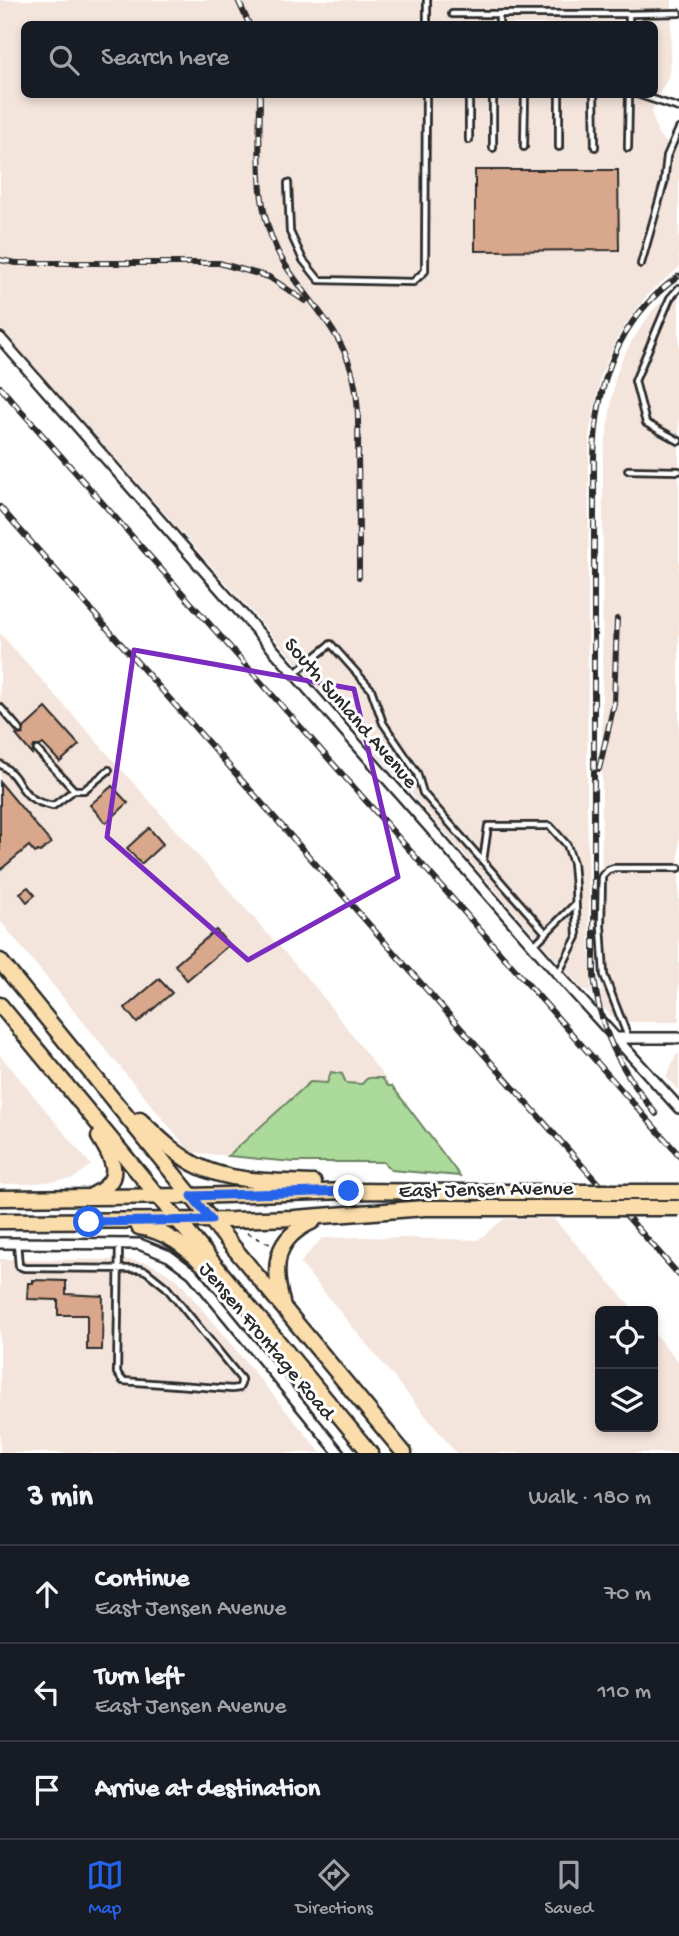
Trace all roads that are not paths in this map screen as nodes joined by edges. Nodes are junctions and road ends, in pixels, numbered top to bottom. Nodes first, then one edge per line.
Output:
1 (427, 0) edge
2 (499, 13) junction
3 (679, 13) edge
4 (453, 14) dead end
5 (629, 14) junction
6 (427, 21) edge
7 (499, 21) edge
8 (629, 21) edge
9 (426, 98) edge
10 (469, 98) edge
11 (493, 98) edge
12 (525, 98) edge
13 (559, 98) edge
14 (594, 98) edge
15 (629, 98) edge
16 (649, 98) edge
17 (679, 108) edge
18 (679, 129) edge
19 (469, 140) dead end
20 (524, 147) dead end
21 (559, 147) dead end
22 (595, 147) dead end
23 (493, 148) dead end
24 (628, 148) dead end
25 (288, 183) dead end
26 (641, 264) dead end
27 (679, 288) edge
28 (0, 338) edge
29 (679, 440) edge
30 (628, 470) dead end
31 (679, 471) edge
32 (295, 674) junction
33 (0, 707) edge
34 (20, 730) dead end
35 (37, 750) dead end
36 (0, 764) edge
37 (109, 770) dead end
38 (74, 790) junction
39 (482, 862) junction
40 (679, 868) edge
41 (575, 903) junction
42 (546, 933) junction
43 (533, 946) junction
44 (0, 961) edge
45 (558, 974) junction
46 (0, 1006) edge
47 (623, 1038) junction
48 (679, 1038) edge
49 (100, 1082) junction
50 (75, 1097) junction
51 (679, 1108) edge
52 (413, 1191) junction
53 (679, 1192) edge
54 (158, 1196) junction
55 (192, 1196) junction
56 (32, 1197) junction
57 (89, 1197) junction
58 (0, 1198) edge
59 (0, 1207) edge
60 (679, 1208) edge
61 (324, 1216) junction
62 (211, 1220) junction
63 (178, 1221) junction
64 (0, 1222) edge
65 (89, 1222) junction
66 (119, 1242) junction
67 (0, 1243) edge
68 (17, 1243) junction
69 (118, 1268) junction
70 (284, 1307) junction
71 (262, 1322) junction
72 (339, 1453) edge
73 (370, 1453) edge
74 (404, 1453) edge

1 - 6 lane
2 - 4 lane
2 - 5 lane
2 - 7 lane
3 - 5 lane
5 - 8 lane
9 - 25 lane
10 - 19 lane
11 - 23 lane
12 - 20 lane
13 - 21 lane
14 - 22 lane
15 - 24 lane
16 - 17 lane
18 - 26 lane
27 - 29 lane
28 - 32 street, South Sunland Avenue
30 - 31 lane
32 - 39 lane
32 - 43 street, South Sunland Avenue
33 - 34 lane
35 - 38 lane
36 - 38 lane
37 - 38 lane
39 - 41 lane
39 - 42 lane
40 - 47 lane
41 - 42 lane
41 - 45 lane
42 - 43 lane
43 - 45 street, South Sunland Avenue
44 - 49 main road
45 - 47 street, South Sunland Avenue
46 - 50 main road
47 - 48 street
47 - 51 street, South Sunland Avenue
49 - 52 main road
49 - 55 main road
50 - 54 main road
50 - 57 main road
52 - 53 main road, East Jensen Avenue, bridge
52 - 55 main road, East Jensen Avenue
54 - 55 main road, East Jensen Avenue
54 - 57 main road, East Jensen Avenue
54 - 63 main road
55 - 62 main road
56 - 57 main road, East Jensen Avenue
56 - 58 main road, East Jensen Avenue
56 - 59 main road
60 - 61 main road, East Jensen Avenue, bridge
61 - 62 main road, East Jensen Avenue
61 - 70 main road
62 - 63 main road, East Jensen Avenue
62 - 70 main road
63 - 65 main road, East Jensen Avenue
63 - 71 main road
64 - 65 main road, East Jensen Avenue
65 - 71 main road
66 - 68 street, Jensen Frontage Road
66 - 69 lane
66 - 72 street, Jensen Frontage Road
67 - 68 street, Jensen Frontage Road
68 - 69 lane
69 - 69 lane
70 - 74 main road
71 - 73 main road

